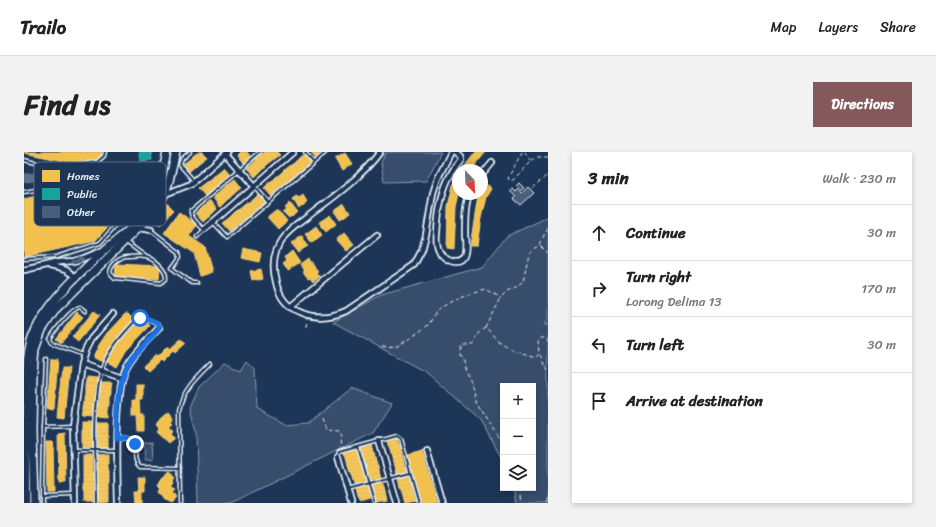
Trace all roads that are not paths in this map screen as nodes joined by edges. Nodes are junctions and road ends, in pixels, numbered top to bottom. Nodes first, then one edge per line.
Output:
1 (105, 152) edge
2 (167, 152) edge
3 (176, 152) edge
4 (190, 152) edge
5 (260, 152) edge
6 (293, 152) edge
7 (305, 152) edge
8 (326, 152) edge
9 (380, 152) edge
10 (451, 152) edge
11 (455, 152) edge
12 (226, 153) edge
13 (24, 160) edge
14 (34, 162) edge
15 (97, 162) edge
16 (164, 162) edge
17 (314, 162) junction
18 (492, 163) dead end
19 (457, 164) edge
20 (488, 168) edge
21 (239, 170) junction
22 (452, 172) edge
23 (169, 181) junction
24 (194, 181) junction
25 (254, 186) junction
26 (178, 188) junction
27 (34, 190) edge
28 (166, 191) edge
29 (24, 192) edge
30 (166, 194) edge
31 (467, 200) edge
32 (268, 202) junction
33 (213, 222) junction
34 (115, 226) edge
35 (133, 226) edge
36 (149, 226) edge
37 (139, 228) joint
38 (205, 229) junction
39 (151, 230) junction
40 (377, 235) dead end
41 (197, 236) dead end
42 (125, 242) junction
43 (108, 248) junction
44 (146, 257) junction
45 (24, 259) edge
46 (46, 265) junction
47 (24, 270) edge
48 (76, 277) junction
49 (197, 283) dead end
50 (83, 284) junction
51 (290, 306) junction
52 (85, 311) dead end
53 (113, 314) dead end
54 (159, 328) joint
55 (83, 355) junction
56 (46, 359) dead end
57 (81, 364) junction
58 (210, 364) dead end
59 (101, 371) junction
60 (122, 378) junction
61 (73, 426) junction
62 (43, 427) junction
63 (117, 438) junction
64 (379, 441) junction
65 (358, 447) junction
66 (74, 450) junction
67 (96, 450) junction
68 (117, 450) junction
69 (427, 451) dead end
70 (339, 455) joint
71 (180, 468) junction
72 (410, 473) junction
73 (390, 478) junction
74 (368, 484) junction
75 (347, 490) junction
76 (74, 495) junction
77 (42, 496) junction
78 (25, 501) edge
79 (34, 503) edge
80 (42, 503) edge
81 (75, 503) edge
82 (96, 503) edge
83 (118, 503) edge
84 (180, 503) edge
85 (351, 503) edge
86 (374, 503) edge
87 (397, 503) edge
88 (419, 503) edge
89 (442, 503) edge

1 - 15 lane
2 - 16 main road
3 - 23 main road
4 - 24 lane
5 - 21 lane
6 - 25 street
7 - 17 lane
8 - 17 lane
9 - 51 street
10 - 51 street
11 - 19 street
12 - 21 street
12 - 24 street
13 - 14 lane
17 - 32 lane
18 - 20 street
21 - 25 street
21 - 38 lane
22 - 31 street
23 - 26 street
23 - 28 main road
24 - 26 street
25 - 32 lane
25 - 33 street
26 - 30 street
27 - 29 lane
32 - 33 lane
33 - 38 street
34 - 45 lane
35 - 43 main road
36 - 39 street
37 - 39 street
37 - 42 main road
38 - 41 lane
39 - 49 lane
40 - 51 street
42 - 44 lane
42 - 50 main road
46 -> 43 street
43 - 48 main road
44 - 44 lane
46 - 47 street
46 - 48 street
48 - 50 street
48 - 78 main road
50 - 79 main road
52 - 55 lane
53 - 55 street
54 - 59 lane
54 - 60 street
55 - 57 street
56 - 62 lane
57 - 59 street
57 - 61 street
58 - 71 lane
59 - 60 street
59 - 67 lane
60 - 63 street
61 - 62 lane
61 - 66 street
62 - 77 lane
63 - 68 street
63 - 71 lane
64 - 65 lane
64 - 72 lane
64 - 73 street
65 - 70 lane
65 - 74 lane
66 - 67 lane
66 - 76 street
67 - 68 lane
67 - 82 lane
68 - 83 street
69 - 89 street
70 - 75 street
71 - 84 lane
72 - 73 lane
72 - 88 lane
73 - 74 lane
73 - 87 street
74 - 75 lane
74 - 86 lane
75 - 85 street
76 - 77 lane
76 - 81 street
77 - 80 lane

